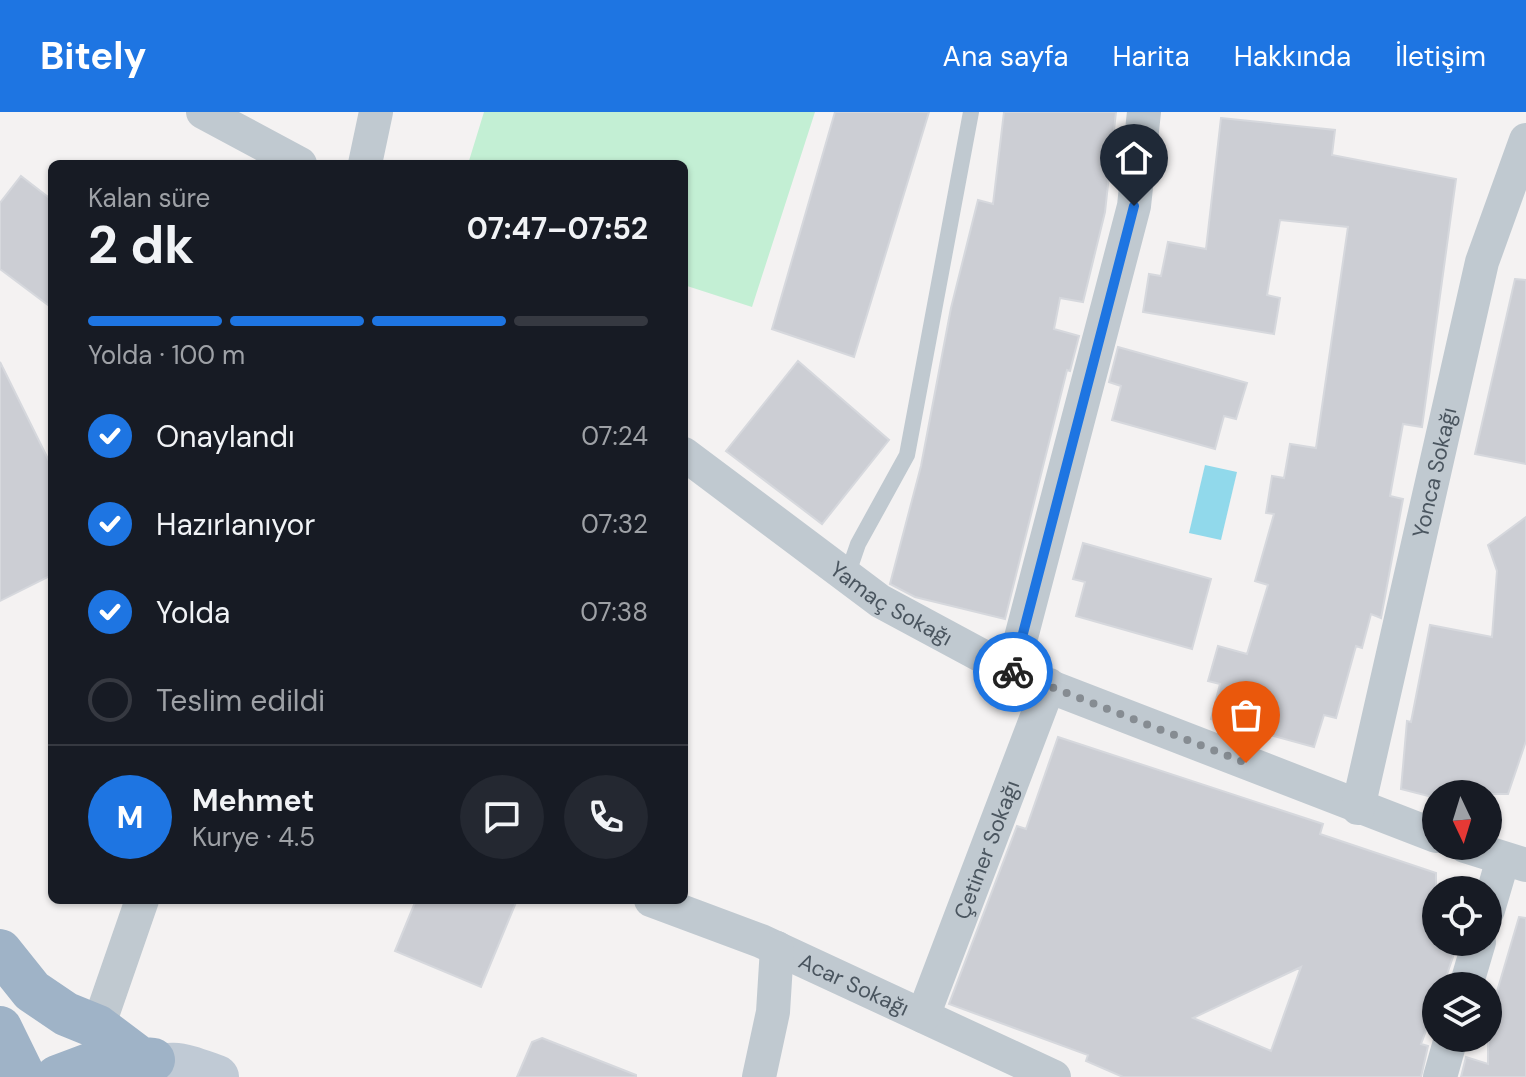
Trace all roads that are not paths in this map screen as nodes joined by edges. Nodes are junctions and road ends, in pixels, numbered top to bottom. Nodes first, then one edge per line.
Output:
1 (203, 112) edge
2 (376, 112) edge
3 (971, 112) edge
4 (1144, 112) edge
5 (1526, 140) edge
6 (293, 160) edge
7 (366, 160) edge
8 (688, 457) edge
9 (847, 576) junction
10 (1012, 672) junction
11 (1049, 685) junction
12 (1358, 808) junction
13 (1422, 831) edge
14 (1514, 862) edge
15 (1502, 884) edge
16 (141, 904) edge
17 (662, 904) edge
18 (777, 948) junction
19 (0, 951) edge
20 (923, 1016) junction
21 (98, 1027) junction
22 (0, 1028) edge
23 (1447, 1052) edge
24 (145, 1066) edge
25 (24, 1077) edge
26 (57, 1077) edge
27 (217, 1077) edge
28 (759, 1077) edge
29 (1054, 1077) edge
30 (1440, 1077) edge

1 - 6 street
2 - 7 street
3 - 9 lane
4 - 10 street
5 - 12 street, Yonca Sokağı
8 - 9 street, Yamaç Sokağı
9 - 10 street, Yamaç Sokağı
10 - 11 street, Yamaç Sokağı
11 - 12 street, Yamaç Sokağı
11 - 20 street, Çetiner Sokağı
12 - 13 street, Yamaç Sokağı
14 - 15 street
16 - 21 street
17 - 18 street, Acar Sokağı
18 - 20 street, Acar Sokağı
18 - 28 street
19 - 21 highway
20 - 29 street, Acar Sokağı
21 - 24 highway
22 - 25 highway
23 - 30 street
24 - 26 highway
24 - 27 main road

